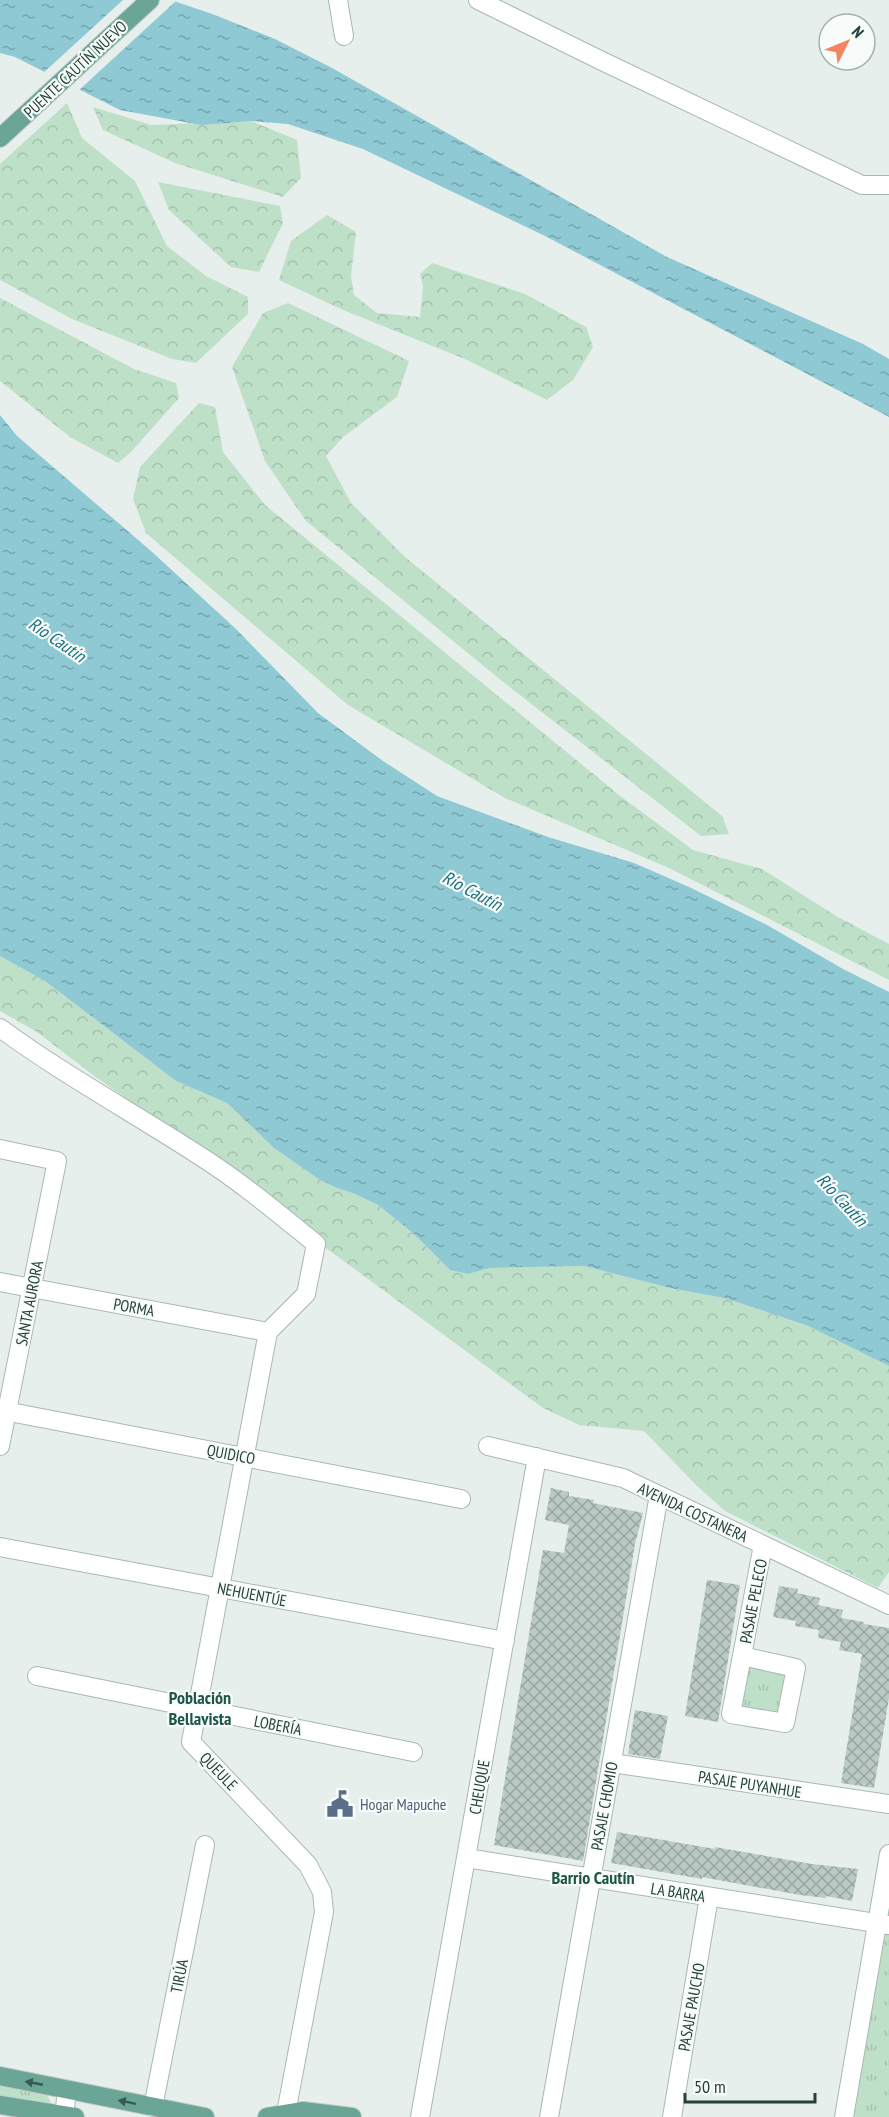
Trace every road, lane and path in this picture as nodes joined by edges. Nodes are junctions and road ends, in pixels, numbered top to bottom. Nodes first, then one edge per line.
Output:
1 (150, 0) edge
2 (338, 0) edge
3 (478, 0) edge
4 (344, 36) dead end
5 (0, 138) edge
6 (889, 185) edge
7 (0, 1028) edge
8 (0, 1149) edge
9 (0, 1282) edge
10 (32, 1288) junction
11 (268, 1332) junction
12 (4, 1411) edge
13 (0, 1446) edge
14 (488, 1446) dead end
15 (245, 1457) junction
16 (537, 1457) junction
17 (659, 1495) junction
18 (461, 1498) dead end
19 (763, 1545) junction
20 (0, 1547) edge
21 (220, 1588) junction
22 (889, 1605) edge
23 (505, 1641) junction
24 (742, 1656) dead end
25 (38, 1676) dead end
26 (197, 1709) junction
27 (413, 1752) dead end
28 (612, 1763) junction
29 (889, 1804) edge
30 (205, 1845) dead end
31 (889, 1854) edge
32 (466, 1858) junction
33 (591, 1878) junction
34 (710, 1897) junction
35 (883, 1925) edge
36 (0, 2076) edge
37 (67, 2090) junction
38 (0, 2105) edge
39 (153, 2107) junction
40 (286, 2113) junction
41 (68, 2116) edge
42 (205, 2117) edge
43 (267, 2117) edge
44 (352, 2117) edge
45 (420, 2117) edge
46 (549, 2117) edge
47 (672, 2117) edge
48 (844, 2117) edge

1 - 5 main road, PUENTE CAUTÍN NUEVO
2 - 4 street
3 - 6 street
7 - 11 street
8 - 10 street, SANTA AURORA
9 - 10 street, PORMA
10 - 11 street, PORMA
10 - 12 street, SANTA AURORA
11 - 15 street, QUEULE
12 - 13 street, SANTA AURORA
12 - 15 street, QUIDICO
14 - 16 street, AVENIDA COSTANERA
15 - 18 street, QUIDICO
15 - 21 street, QUEULE
16 - 17 street, AVENIDA COSTANERA
16 - 23 street, CHEUQUE
17 - 19 street, AVENIDA COSTANERA
17 - 28 street, PASAJE CHOMIO
19 - 22 street, AVENIDA COSTANERA
19 - 24 street, PASAJE PELECO
20 - 21 street, NEHUENTÚE
21 - 23 street, NEHUENTÚE
21 - 26 street, QUEULE
23 - 32 street, CHEUQUE
25 - 26 street, LOBERÍA
26 - 27 street, LOBERÍA
26 - 40 street, QUEULE
28 - 29 street, PASAJE PUYANHUE
28 - 33 street, PASAJE CHOMIO
30 - 39 street, TIRÚA
31 - 35 street
32 - 33 street, LA BARRA
32 - 45 street, CHEUQUE
33 - 34 street, LA BARRA
33 - 46 street, PASAJE CHOMIO
34 - 35 street, LA BARRA
34 - 47 street, PASAJE PAUCHO
35 - 48 street
37 -> 36 main road
39 -> 37 main road
37 - 41 street
38 - 41 main road
39 - 42 main road
40 - 43 main road
40 - 44 main road

